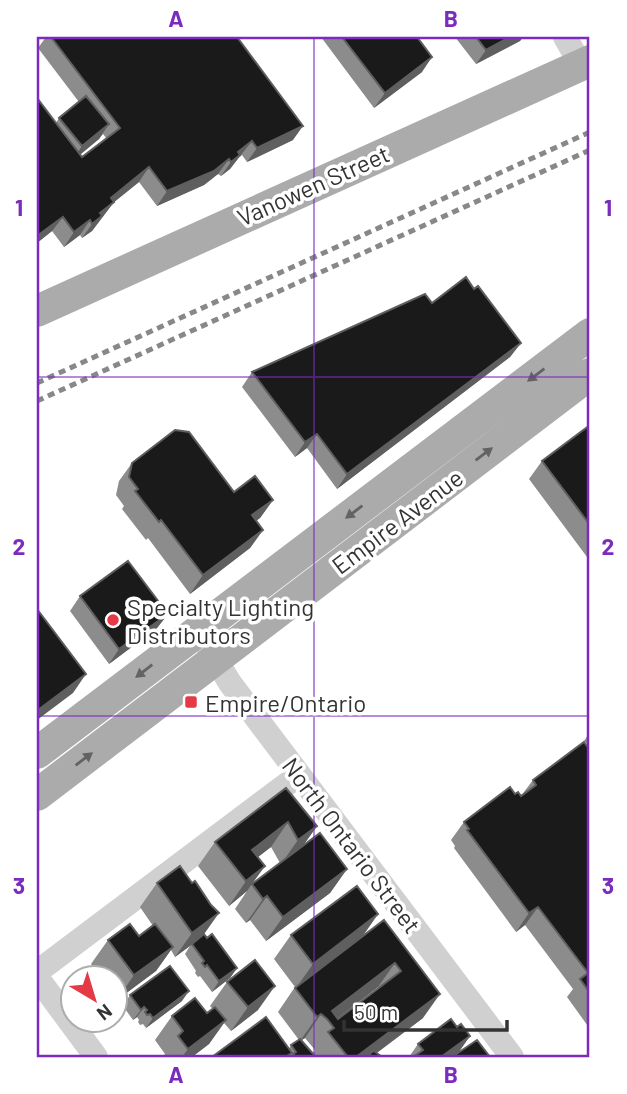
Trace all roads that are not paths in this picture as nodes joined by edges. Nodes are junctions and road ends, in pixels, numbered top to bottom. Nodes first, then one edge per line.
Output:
1 (565, 37) edge
2 (585, 63) edge
3 (37, 311) edge
4 (590, 334) edge
5 (590, 374) edge
6 (198, 629) junction
7 (216, 659) junction
8 (37, 753) edge
9 (299, 775) junction
10 (37, 795) edge
11 (37, 974) edge
12 (96, 1057) edge
13 (512, 1057) edge

1 - 2 street
2 - 3 main road, Vanowen Street
4 -> 6 main road, Empire Avenue
7 -> 5 main road, Empire Avenue
6 - 7 street, North Ontario Street
6 -> 8 main road, Empire Avenue
7 - 9 street, North Ontario Street
10 -> 7 main road, Empire Avenue
9 - 11 street
9 - 13 street, North Ontario Street
11 - 12 street

